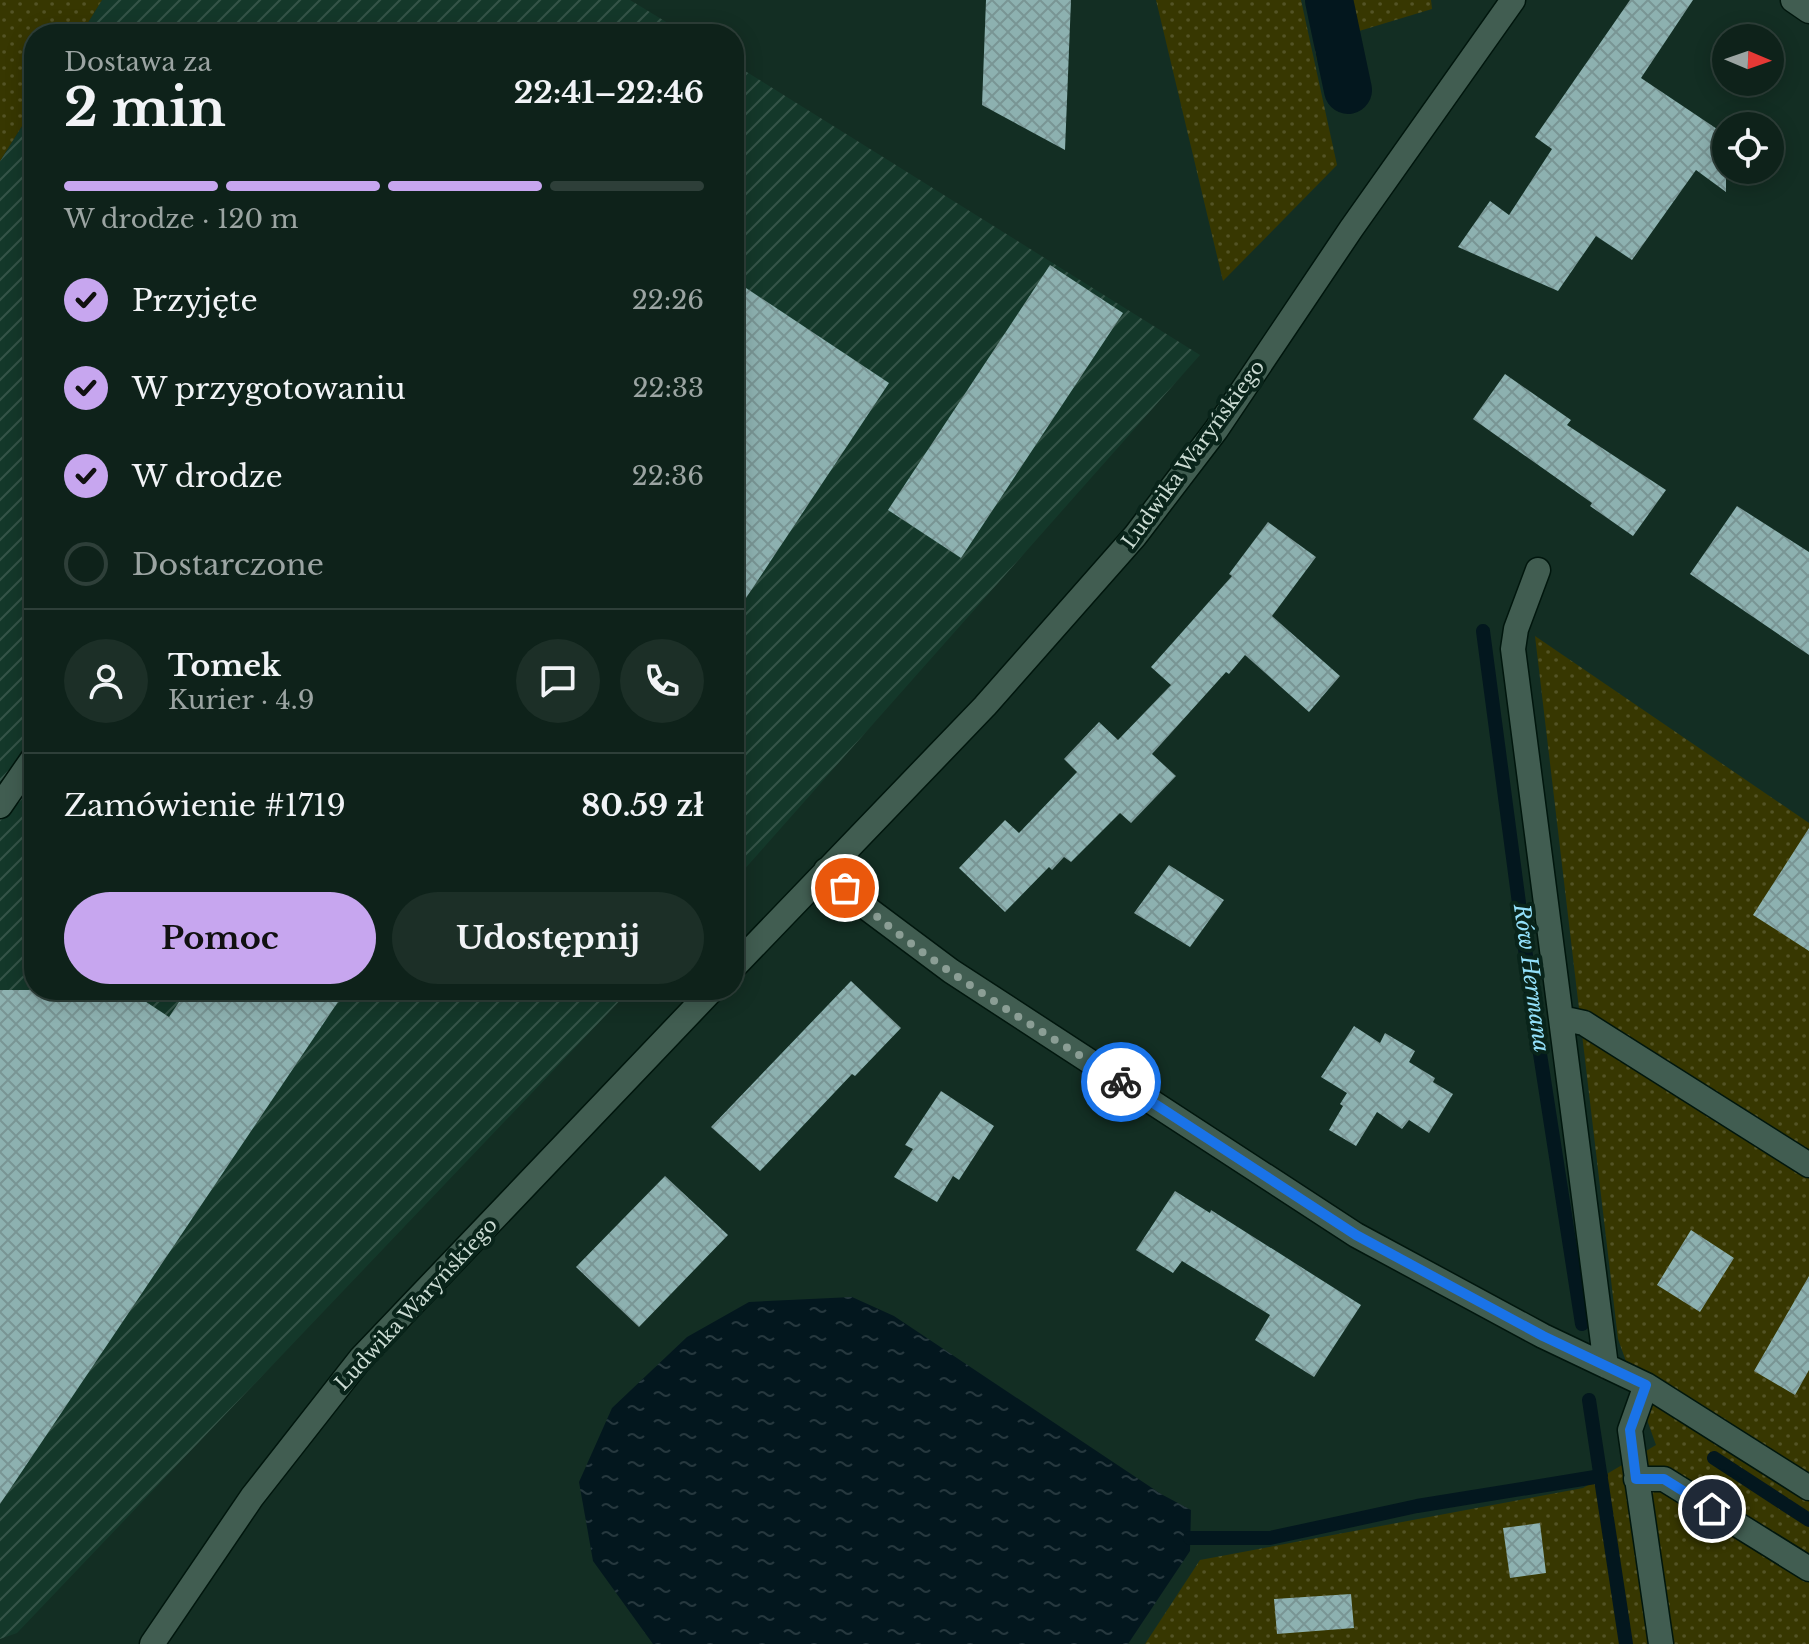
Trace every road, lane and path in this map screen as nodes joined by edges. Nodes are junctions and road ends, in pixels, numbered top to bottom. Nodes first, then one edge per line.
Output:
1 (1513, 0) edge
2 (1793, 0) edge
3 (1809, 11) edge
4 (1538, 570) dead end
5 (24, 771) edge
6 (0, 806) edge
7 (826, 870) junction
8 (744, 951) edge
9 (702, 1000) edge
10 (1561, 1018) junction
11 (1809, 1165) edge
12 (1606, 1366) junction
13 (1646, 1385) junction
14 (1636, 1479) junction
15 (1809, 1488) edge
16 (1809, 1569) edge
17 (152, 1644) edge
18 (1661, 1644) edge

1 - 7 street, Ludwika Waryńskiego
2 - 3 street
4 - 10 street
5 - 6 street
7 - 8 street, Ludwika Waryńskiego
7 - 12 street
9 - 17 street, Ludwika Waryńskiego
10 - 11 street
10 - 12 street
12 - 13 street
13 - 14 street
13 - 15 street
14 - 16 street
14 - 18 street

